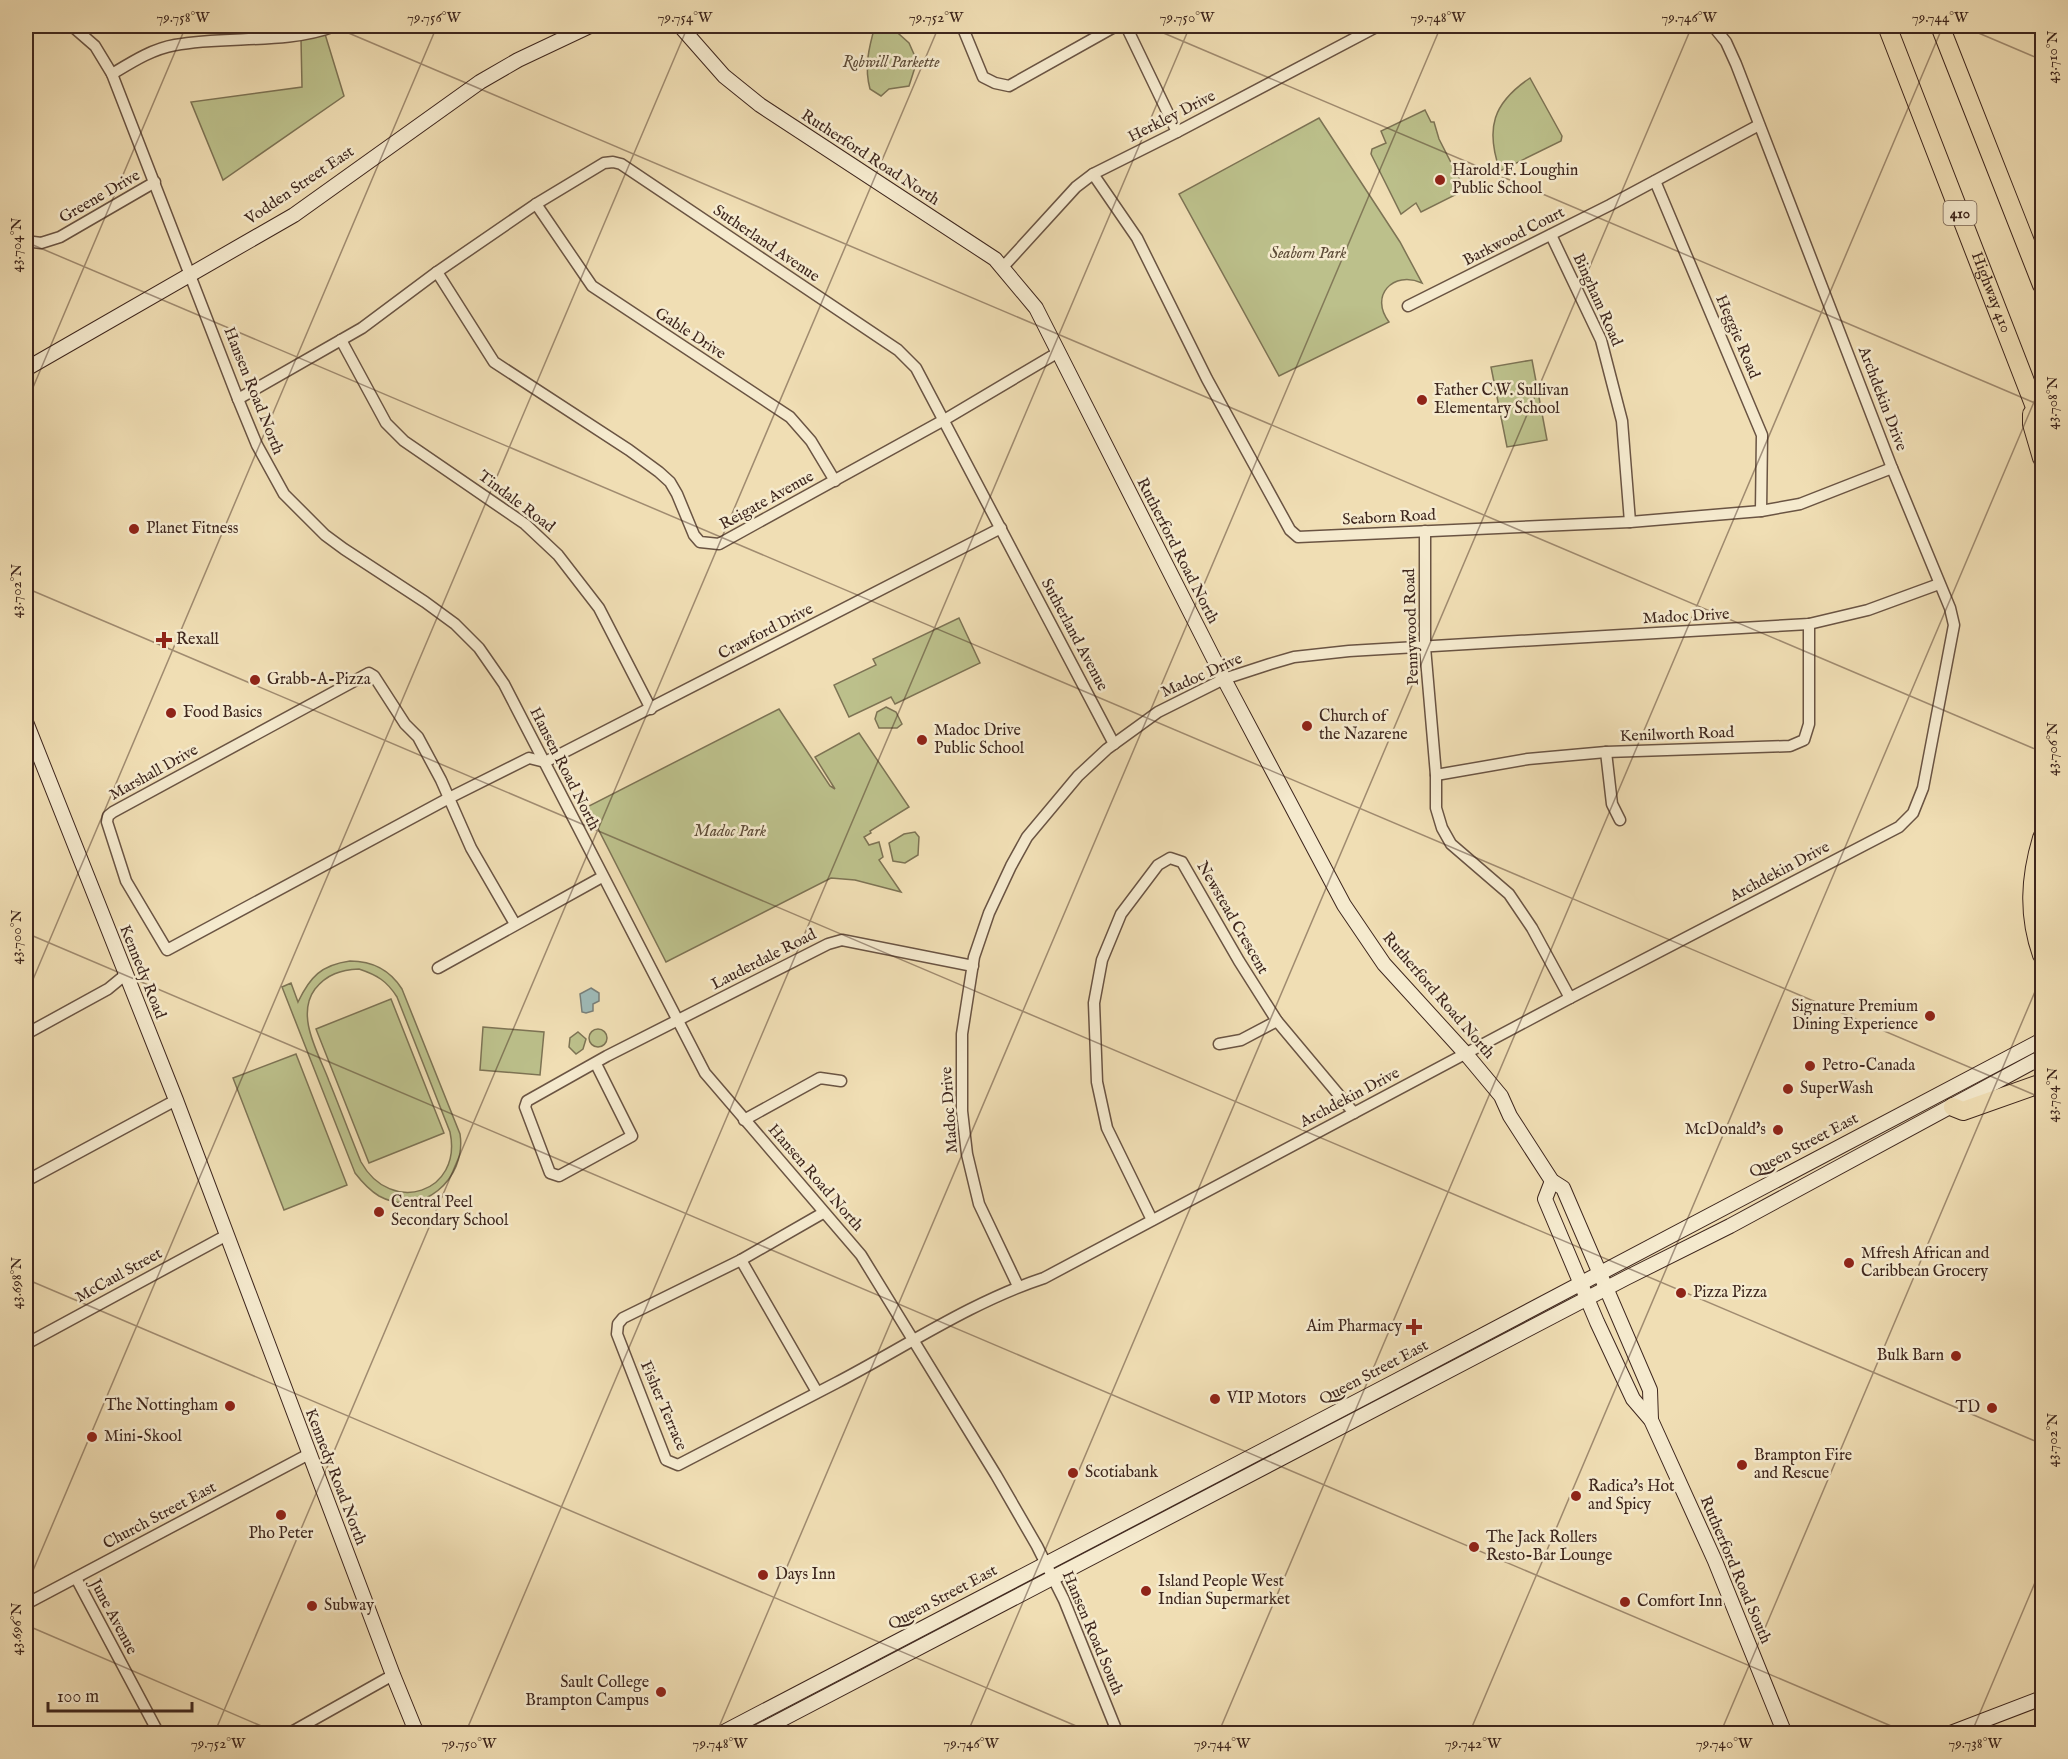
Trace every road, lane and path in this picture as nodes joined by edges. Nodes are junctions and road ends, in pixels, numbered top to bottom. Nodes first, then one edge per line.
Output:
1 (72, 26) edge
2 (590, 26) edge
3 (680, 26) edge
4 (962, 26) edge
5 (1116, 26) edge
6 (1126, 26) edge
7 (1378, 26) edge
8 (1713, 26) edge
9 (1887, 26) edge
10 (1940, 26) edge
11 (329, 27) edge
12 (112, 74) junction
13 (1759, 124) junction
14 (1177, 132) junction
15 (1093, 174) junction
16 (1655, 181) junction
17 (155, 182) junction
18 (536, 204) junction
19 (1551, 235) junction
20 (26, 241) edge
21 (2037, 263) edge
22 (1003, 267) junction
23 (437, 272) junction
24 (191, 275) junction
25 (2043, 285) edge
26 (1408, 306) dead end
27 (341, 340) junction
28 (1057, 353) junction
29 (26, 369) edge
30 (238, 399) junction
31 (2032, 400) junction
32 (944, 420) junction
33 (2043, 425) edge
34 (2043, 458) edge
35 (1893, 468) junction
36 (835, 481) junction
37 (1761, 511) junction
38 (1630, 522) junction
39 (1001, 528) junction
40 (1425, 531) junction
41 (1939, 584) junction
42 (1809, 624) junction
43 (1425, 647) junction
44 (1224, 679) junction
45 (651, 709) junction
46 (26, 722) edge
47 (1114, 744) junction
48 (1606, 752) junction
49 (545, 762) junction
50 (1436, 775) junction
51 (449, 798) junction
52 (1620, 820) dead end
53 (2043, 838) edge
54 (602, 877) junction
55 (515, 924) junction
56 (2043, 955) edge
57 (974, 966) junction
58 (438, 968) dead end
59 (125, 975) junction
60 (1570, 998) junction
61 (678, 1021) junction
62 (1277, 1021) junction
63 (26, 1034) edge
64 (2043, 1040) edge
65 (1219, 1044) dead end
66 (1466, 1053) junction
67 (2043, 1057) edge
68 (596, 1064) junction
69 (841, 1081) dead end
70 (2043, 1083) edge
71 (177, 1100) junction
72 (1953, 1107) junction
73 (1354, 1113) junction
74 (744, 1120) junction
75 (26, 1181) edge
76 (1552, 1181) junction
77 (824, 1213) junction
78 (1152, 1220) junction
79 (227, 1235) junction
80 (741, 1260) junction
81 (1600, 1272) junction
82 (1581, 1282) junction
83 (1018, 1286) junction
84 (1606, 1288) junction
85 (1588, 1298) junction
86 (913, 1340) junction
87 (26, 1344) edge
88 (817, 1392) junction
89 (1651, 1420) junction
90 (309, 1454) junction
91 (1037, 1546) joint
92 (1046, 1563) junction
93 (75, 1578) junction
94 (1053, 1578) junction
95 (27, 1601) edge
96 (393, 1675) junction
97 (2043, 1698) edge
98 (416, 1732) edge
99 (159, 1734) edge
100 (288, 1734) edge
101 (720, 1734) edge
102 (754, 1734) edge
103 (1118, 1734) edge
104 (1785, 1734) edge
105 (1948, 1734) edge

1 - 12 street, Hansen Road North
2 - 24 main road, Vodden Street East
3 - 22 main road, Rutherford Road North
4 - 5 street
6 - 14 street
7 - 14 street, Herkley Drive
8 - 13 street, Archdekin Drive
9 - 31 highway, Highway 410 / 410
10 - 21 highway
11 - 12 street
12 - 17 street, Hansen Road North
13 - 16 street, Barkwood Court
13 - 35 street, Archdekin Drive
14 - 15 street, Herkley Drive
15 - 22 street, Herkley Drive
15 - 40 street, Seaborn Road
16 - 19 street, Barkwood Court
16 - 37 street, Heggie Road
17 - 20 street, Greene Drive
17 - 24 street, Hansen Road North
18 - 23 street, Sutherland Avenue
18 - 32 street, Sutherland Avenue
18 - 36 street, Gable Drive
19 - 26 street, Barkwood Court
19 - 38 street, Bingham Road
21 - 25 highway
22 - 28 main road, Rutherford Road North
23 - 27 street, Sutherland Avenue
23 - 36 street, Reigate Avenue
24 - 29 main road, Vodden Street East
24 - 30 street, Hansen Road North
27 - 30 street, Sutherland Avenue
27 - 45 street, Tindale Road
28 - 32 street, Reigate Avenue
28 - 44 main road, Rutherford Road North
30 - 49 street, Hansen Road North
31 - 33 highway, Highway 410 / 410
31 - 34 highway
32 - 36 street, Reigate Avenue
32 - 39 street, Sutherland Avenue
35 - 37 street, Seaborn Road
35 - 41 street, Archdekin Drive
37 - 38 street, Seaborn Road
38 - 40 street, Seaborn Road
39 - 45 street, Crawford Drive
39 - 47 street, Sutherland Avenue
40 - 43 street, Pennywood Road
41 - 42 street, Madoc Drive
41 - 60 street, Archdekin Drive
42 - 43 street, Madoc Drive
42 - 48 street, Kenilworth Road
43 - 44 street, Madoc Drive
43 - 50 street, Pennywood Road
44 - 47 street, Madoc Drive
44 - 66 main road, Rutherford Road North
45 - 49 street, Crawford Drive
46 - 59 main road, Kennedy Road
47 - 57 street, Madoc Drive
48 - 50 street, Kenilworth Road
48 - 52 street
49 - 51 street, Marshall Drive
49 - 54 street, Hansen Road North
50 - 60 street, Pennywood Road
51 - 51 street, Marshall Drive
51 - 55 street
53 - 56 highway
54 - 55 street
54 - 61 street, Hansen Road North
55 - 58 street
57 - 61 street, Lauderdale Road
57 - 83 street, Madoc Drive
59 - 63 street
59 - 71 main road, Kennedy Road
60 - 66 street, Archdekin Drive
61 - 68 street, Lauderdale Road
61 - 74 street, Hansen Road North
62 - 65 street
62 - 73 street, Newstead Crescent
62 - 78 street, Newstead Crescent
64 - 81 main road, Queen Street East
66 - 73 street, Archdekin Drive
66 - 76 main road, Rutherford Road North
67 - 72 main road, Queen Street East
68 - 68 street, Lauderdale Road
69 - 74 street
70 - 72 highway
71 - 75 street
71 - 79 main road, Kennedy Road
72 - 84 main road, Queen Street East
73 - 78 street, Archdekin Drive
74 - 77 street, Hansen Road North
76 - 81 main road, Rutherford Road North
76 - 82 main road, Rutherford Road South
77 - 80 street, Fisher Terrace
77 - 86 street, Hansen Road North
78 - 83 street, Archdekin Drive
79 - 87 street, McCaul Street
79 - 90 main road, Kennedy Road North
80 - 88 street
80 - 88 street, Fisher Terrace
81 - 82 main road, Queen Street East
81 - 84 main road, Rutherford Road South
82 - 85 main road, Rutherford Road South
82 - 92 main road, Queen Street East
83 - 86 street, Archdekin Drive
84 - 85 main road, Queen Street East
84 - 89 main road, Rutherford Road South
85 - 89 main road, Rutherford Road South
85 - 94 main road, Queen Street East
86 - 88 street, Fisher Terrace
86 - 91 street, Hansen Road North
89 - 104 main road, Rutherford Road South
90 - 93 street, Church Street East
90 - 96 main road, Kennedy Road North
91 - 92 street, Hansen Road South
92 - 94 street, Hansen Road South
92 - 101 main road, Queen Street East
93 - 95 street, Church Street East
93 - 99 street, June Avenue
94 - 102 main road, Queen Street East
94 - 103 street, Hansen Road South
96 - 98 main road, Kennedy Road North
96 - 100 street
97 - 105 main road

